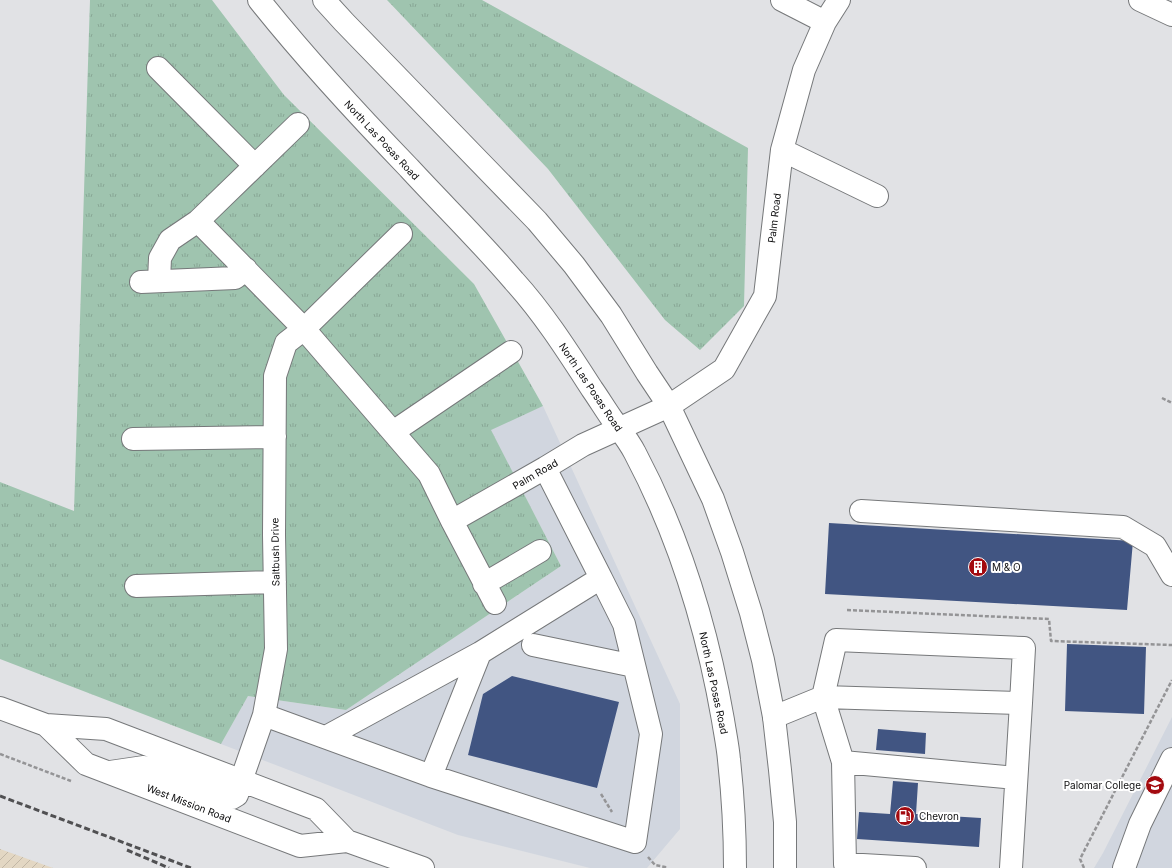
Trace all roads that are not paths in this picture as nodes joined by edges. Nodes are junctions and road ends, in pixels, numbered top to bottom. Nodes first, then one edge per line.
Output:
1 (258, 0) edge
2 (324, 0) edge
3 (782, 0) edge
4 (839, 0) edge
5 (1140, 0) edge
6 (1172, 15) edge
7 (825, 22) junction
8 (158, 68) dead end
9 (298, 124) dead end
10 (782, 150) junction
11 (255, 166) junction
12 (877, 196) dead end
13 (198, 221) junction
14 (401, 234) dead end
15 (246, 269) junction
16 (304, 329) junction
17 (511, 352) dead end
18 (669, 406) junction
19 (619, 430) junction
20 (393, 432) junction
21 (274, 437) junction
22 (133, 439) dead end
23 (545, 468) junction
24 (861, 511) dead end
25 (452, 521) junction
26 (540, 551) dead end
27 (1172, 575) edge
28 (601, 578) junction
29 (275, 582) junction
30 (484, 584) junction
31 (136, 586) dead end
32 (495, 604) dead end
33 (533, 645) dead end
34 (480, 653) junction
35 (634, 666) junction
36 (823, 697) junction
37 (1020, 703) junction
38 (0, 708) edge
39 (264, 715) junction
40 (774, 717) junction
41 (46, 725) junction
42 (326, 737) junction
43 (1172, 759) edge
44 (842, 762) junction
45 (108, 772) junction
46 (431, 776) junction
47 (1016, 778) junction
48 (241, 781) junction
49 (347, 841) junction
50 (423, 868) edge
51 (735, 868) edge
52 (785, 868) edge
53 (915, 868) edge
54 (1011, 868) edge
55 (1124, 868) edge

1 - 19 main road, North Las Posas Road
2 - 18 main road
3 - 7 main road
4 - 7 main road, Palm Road
5 - 6 main road
7 - 10 main road, Palm Road
8 - 11 main road
9 - 11 main road
10 - 12 main road
10 - 18 main road, Palm Road
11 - 13 main road
13 - 15 main road
13 - 15 main road
14 - 16 main road, Saltbush Drive
15 - 16 main road
16 - 20 main road
16 - 21 main road, Saltbush Drive
17 - 20 main road
18 - 19 main road, Palm Road
18 - 40 main road
19 - 23 main road, Palm Road
19 - 51 main road, North Las Posas Road
20 - 25 main road
21 - 22 main road
21 - 29 main road, Saltbush Drive
23 - 25 main road, Palm Road
23 - 28 main road
24 - 27 main road
25 - 30 main road
26 - 30 main road
28 - 34 main road
28 - 35 main road
29 - 31 main road
29 - 39 main road, Saltbush Drive
30 - 32 main road
33 - 35 main road
34 - 42 main road
34 - 46 main road
35 - 46 main road
36 - 37 main road
36 - 37 main road
36 - 40 main road
36 - 44 main road
37 - 47 main road
38 - 41 main road, West Mission Road
39 - 42 main road
39 - 48 main road, Saltbush Drive
40 - 52 main road
41 - 45 main road, West Mission Road
41 - 48 main road, West Mission Road
42 - 46 main road
43 - 55 main road
44 - 47 main road
44 - 53 main road
45 - 48 main road, Saltbush Drive
45 - 49 main road, West Mission Road
47 - 54 main road
48 - 49 main road, West Mission Road
49 - 50 main road, West Mission Road

